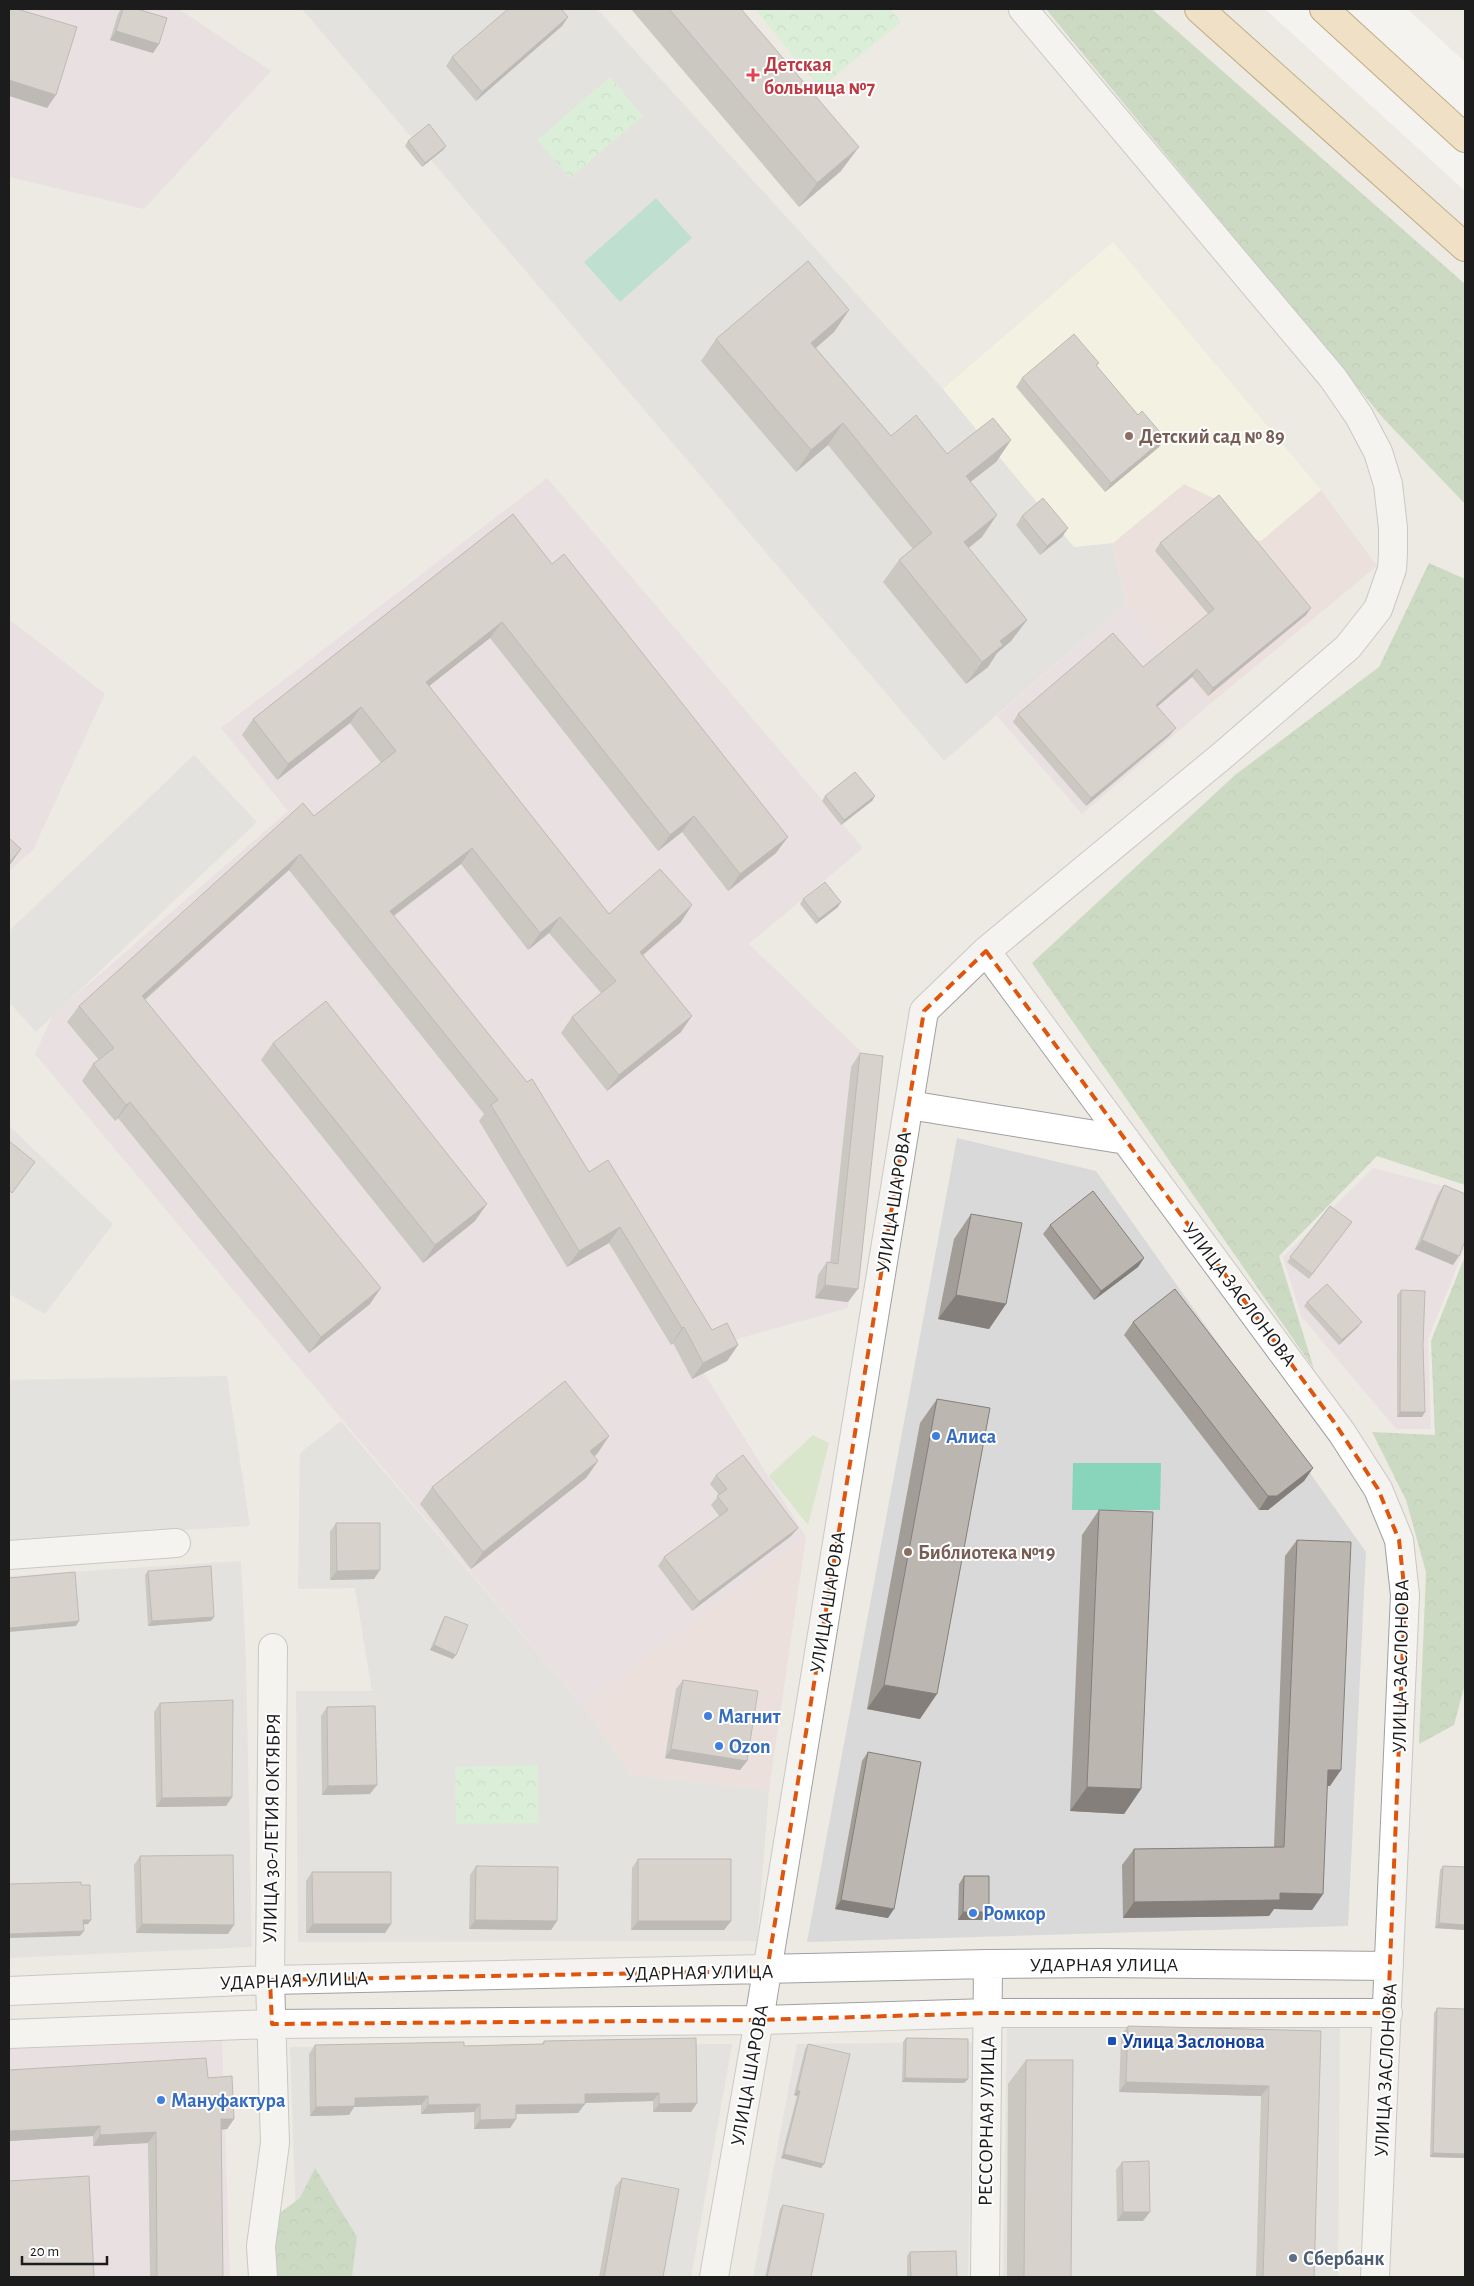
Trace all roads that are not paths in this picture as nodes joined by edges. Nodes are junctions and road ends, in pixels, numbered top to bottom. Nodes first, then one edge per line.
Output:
1 (1024, 9) edge
2 (1199, 9) edge
3 (1324, 9) edge
4 (1465, 138) edge
5 (1465, 247) edge
6 (986, 951) junction
7 (909, 1105) junction
8 (1126, 1140) junction
9 (176, 1543) dead end
10 (9, 1555) edge
11 (273, 1648) dead end
12 (988, 1964) junction
13 (1390, 1966) junction
14 (766, 1971) junction
15 (270, 1980) junction
16 (9, 1990) edge
17 (988, 2013) junction
18 (1388, 2013) junction
19 (759, 2020) junction
20 (272, 2024) junction
21 (9, 2034) edge
22 (262, 2277) edge
23 (714, 2277) edge
24 (985, 2277) edge
25 (1375, 2277) edge

1 - 6 street, УЛИЦА ШАРОВА
2 - 5 main road
3 - 4 main road
6 - 7 street, УЛИЦА ШАРОВА
6 - 8 street, УЛИЦА ЗАСЛОНОВА
7 - 8 street
7 - 14 street, УЛИЦА ШАРОВА
8 - 13 street, УЛИЦА ЗАСЛОНОВА
9 - 10 street
11 - 15 street, УЛИЦА 30-ЛЕТИЯ ОКТЯБРЯ
12 - 13 street, УДАРНАЯ УЛИЦА
12 - 14 street, УДАРНАЯ УЛИЦА
12 - 17 street, РЕССОРНАЯ УЛИЦА
13 - 18 street, УЛИЦА ЗАСЛОНОВА
14 - 15 street, УДАРНАЯ УЛИЦА
14 - 19 street, УЛИЦА ШАРОВА
15 - 16 street, УДАРНАЯ УЛИЦА
15 - 20 street, УЛИЦА 30-ЛЕТИЯ ОКТЯБРЯ
17 - 18 street
17 - 19 street
17 - 24 street, РЕССОРНАЯ УЛИЦА
18 - 25 street, УЛИЦА ЗАСЛОНОВА
19 - 20 street
19 - 23 street, УЛИЦА ШАРОВА
20 - 21 street
20 - 22 street, УЛИЦА 30-ЛЕТИЯ ОКТЯБРЯ

